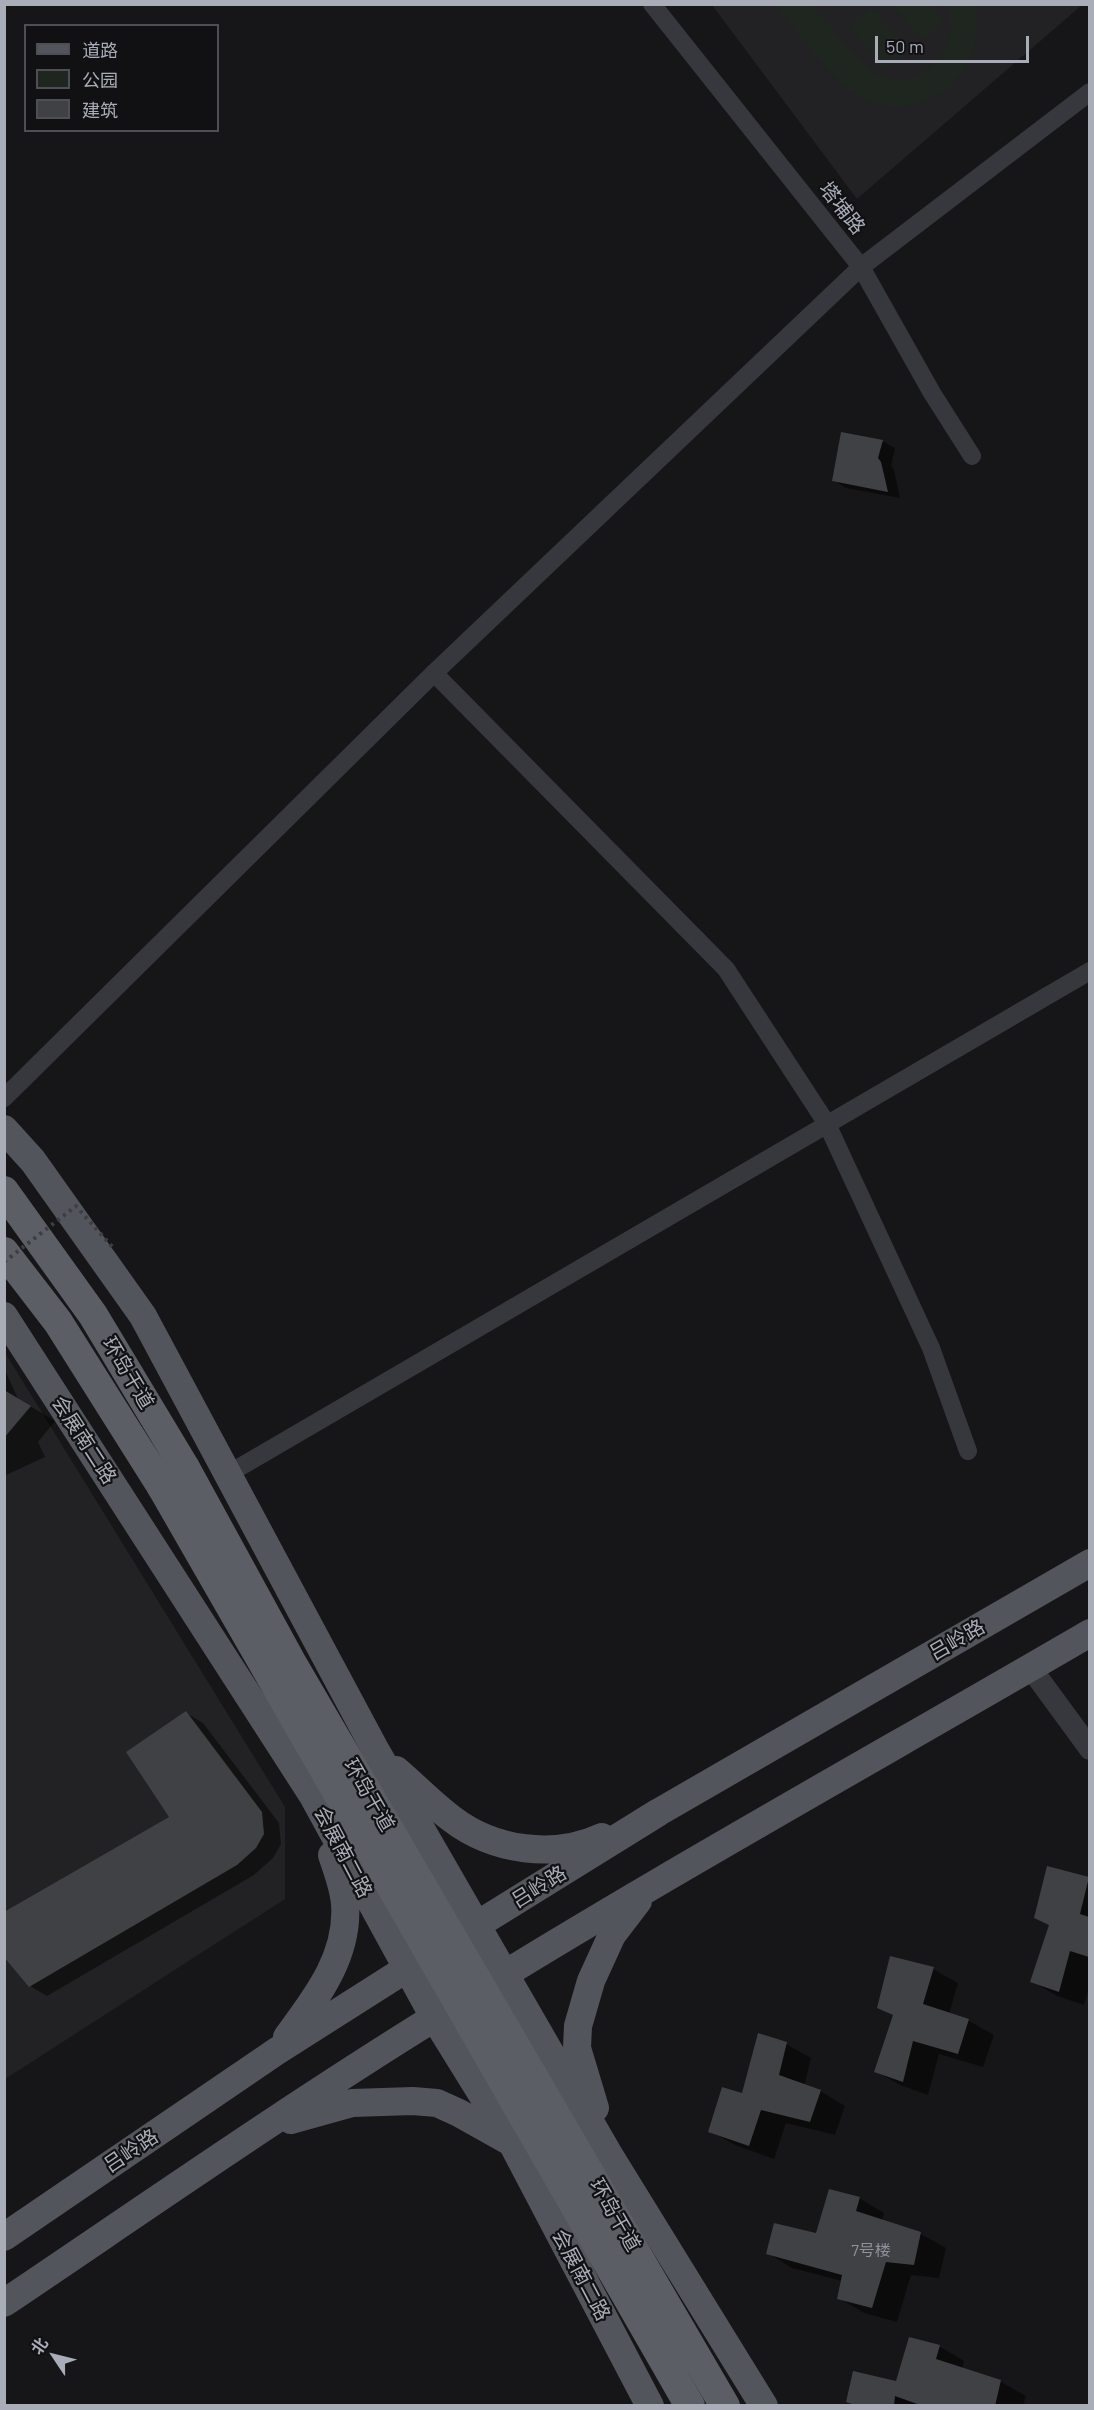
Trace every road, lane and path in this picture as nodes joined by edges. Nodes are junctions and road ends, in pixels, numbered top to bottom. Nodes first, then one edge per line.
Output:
1 (652, 4) edge
2 (1089, 92) edge
3 (861, 267) junction
4 (972, 456) dead end
5 (434, 673) junction
6 (1089, 971) edge
7 (4, 1098) edge
8 (827, 1124) junction
9 (4, 1129) edge
10 (4, 1191) edge
11 (115, 1250) dead end
12 (4, 1252) edge
13 (4, 1262) edge
14 (4, 1316) edge
15 (968, 1451) dead end
16 (228, 1474) junction
17 (1089, 1563) edge
18 (1089, 1633) edge
19 (1030, 1667) junction
20 (1089, 1749) edge
21 (375, 1751) junction
22 (313, 1796) junction
23 (659, 1812) junction
24 (646, 1890) junction
25 (477, 1926) junction
26 (406, 1969) junction
27 (504, 1974) junction
28 (434, 2018) junction
29 (277, 2051) junction
30 (263, 2128) junction
31 (512, 2143) junction
32 (608, 2153) junction
33 (4, 2237) edge
34 (4, 2303) edge
35 (763, 2404) edge
36 (650, 2406) edge
37 (690, 2406) edge
38 (725, 2406) edge

1 - 3 street, 塔埔路
2 - 3 street
3 - 4 street, 塔埔路
3 - 5 street
5 - 7 street
5 - 8 street
6 - 8 street
8 - 15 street
8 - 16 street
9 - 16 main road
10 - 38 highway, 环岛干道, bridge
11 - 13 path, bridge
12 - 37 highway, 环岛干道, bridge
14 - 22 main road, 会展南二路
16 - 21 main road
17 - 23 main road, 吕岭路
18 - 19 main road
19 - 20 street
19 - 24 main road
21 - 22 main road
21 - 23 main road
21 - 25 main road
22 - 26 main road, 会展南二路
22 - 29 main road
23 - 25 main road, 吕岭路
24 - 27 main road
24 - 32 main road
25 - 26 main road, 吕岭路
25 - 27 main road
26 - 28 main road, 会展南二路
26 - 29 main road, 吕岭路
27 - 28 main road
27 - 32 main road
28 - 30 main road
28 - 31 main road, 会展南二路
29 - 33 main road, 吕岭路
30 - 31 main road
30 - 34 main road
31 - 36 main road, 会展南二路
32 - 35 main road

